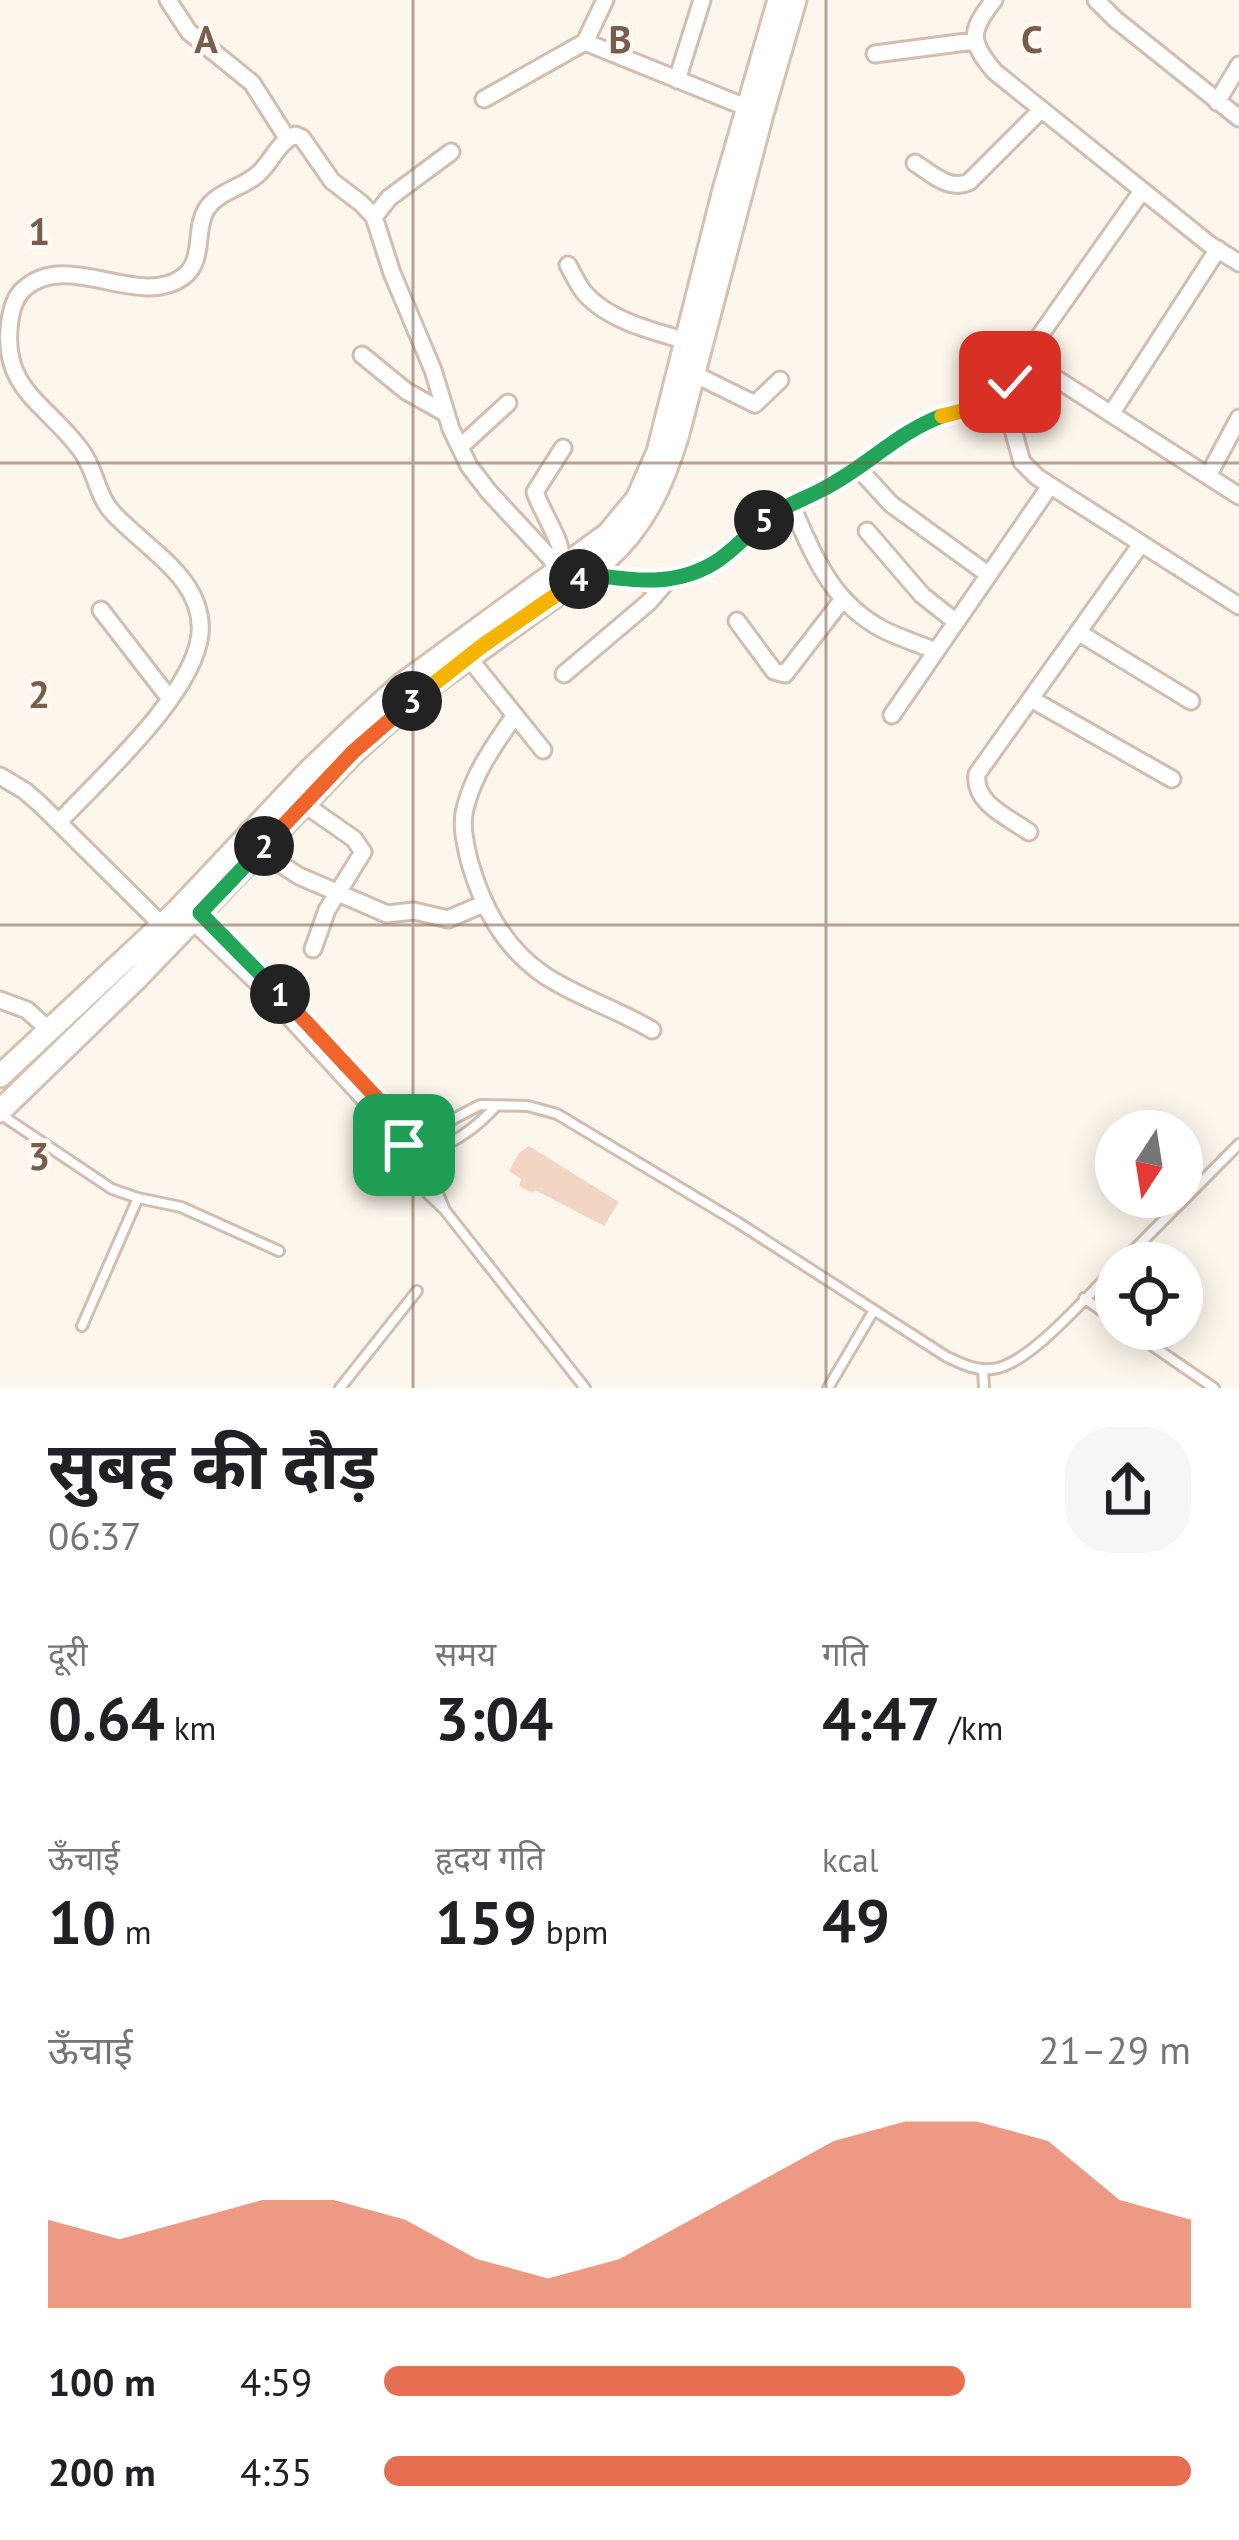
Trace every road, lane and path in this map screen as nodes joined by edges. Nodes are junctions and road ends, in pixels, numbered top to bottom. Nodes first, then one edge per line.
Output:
1 (168, 0) edge
2 (605, 0) edge
3 (779, 0) edge
4 (795, 0) edge
5 (994, 0) edge
6 (1096, 0) edge
7 (700, 1) edge
8 (974, 41) junction
9 (585, 42) junction
10 (875, 55) dead end
11 (1239, 65) edge
12 (677, 80) junction
13 (484, 99) dead end
14 (1217, 102) junction
15 (1041, 110) junction
16 (755, 111) junction
17 (1239, 118) edge
18 (287, 138) junction
19 (452, 152) dead end
20 (915, 163) dead end
21 (1142, 191) junction
22 (374, 217) junction
23 (1218, 249) junction
24 (1239, 263) edge
25 (568, 266) dead end
26 (4, 327) edge
27 (687, 340) junction
28 (362, 355) dead end
29 (1024, 358) junction
30 (694, 374) junction
31 (780, 380) dead end
32 (1005, 400) junction
33 (508, 404) dead end
34 (445, 413) junction
35 (1112, 415) junction
36 (1239, 418) edge
37 (460, 447) junction
38 (562, 448) dead end
39 (857, 467) junction
40 (1208, 476) junction
41 (1050, 486) junction
42 (1239, 496) edge
43 (791, 503) junction
44 (868, 531) dead end
45 (1141, 544) junction
46 (568, 572) junction
47 (989, 574) junction
48 (667, 581) junction
49 (843, 599) junction
50 (1239, 606) edge
51 (100, 610) dead end
52 (737, 621) dead end
53 (956, 622) junction
54 (1078, 632) junction
55 (936, 651) junction
56 (468, 657) junction
57 (564, 674) dead end
58 (170, 699) junction
59 (1031, 699) junction
60 (1191, 701) dead end
61 (515, 715) junction
62 (892, 716) dead end
63 (543, 750) dead end
64 (0, 776) edge
65 (1172, 778) dead end
66 (304, 804) junction
67 (59, 822) junction
68 (1029, 832) dead end
69 (260, 850) junction
70 (336, 891) junction
71 (483, 904) junction
72 (183, 915) junction
73 (313, 949) dead end
74 (4, 1007) edge
75 (50, 1030) junction
76 (652, 1030) dead end
77 (0, 1076) edge
78 (496, 1106) junction
79 (0, 1113) edge
80 (416, 1136) junction
81 (1239, 1144) edge
82 (422, 1150) junction
83 (406, 1151) junction
84 (138, 1198) junction
85 (444, 1209) junction
86 (1143, 1242) edge
87 (279, 1251) dead end
88 (1095, 1288) edge
89 (417, 1291) dead end
90 (1084, 1298) junction
91 (1095, 1306) edge
92 (874, 1310) junction
93 (82, 1326) dead end
94 (1159, 1350) edge
95 (983, 1369) junction
96 (340, 1388) edge
97 (585, 1388) edge
98 (828, 1388) edge
99 (983, 1388) edge
100 (1214, 1388) edge

1 - 18 street
2 - 9 street
3 - 16 street
4 - 16 street
5 - 8 street
6 - 14 street
7 - 12 street
8 - 10 street
8 - 15 street
9 - 12 street
9 - 13 street
11 - 14 street
12 - 16 street
14 - 17 street
15 - 20 street
15 - 21 street
16 - 27 street
16 - 30 street
18 - 22 street
18 - 26 street
19 - 22 street
21 - 23 street
21 - 29 street
22 - 34 street
23 - 24 street
23 - 35 street
25 - 27 street
26 - 58 street
27 - 46 street
28 - 34 street
29 - 32 street
29 - 35 street
30 - 31 street
30 - 46 street
32 - 39 street
32 - 41 street
33 - 37 street
34 - 37 street
35 - 40 street
36 - 40 street
37 - 46 street
38 - 46 street
39 - 43 street
39 - 47 street
40 - 42 street
41 - 45 street
41 - 47 street
43 - 48 street
43 - 49 street
44 - 53 street
45 - 50 street
45 - 54 street
46 - 48 street
46 - 56 street
46 - 72 street
47 - 53 street
48 - 57 street
49 - 52 street
49 - 55 street
51 - 58 street
53 - 55 street
54 - 59 street
54 - 60 street
55 - 62 street
56 - 61 street
56 - 66 street
58 - 67 street
59 - 65 street
59 - 68 street
61 - 63 street
61 - 71 street
64 - 67 street
66 - 69 street
66 - 70 street
67 - 72 street
69 - 70 street
69 - 72 street
70 - 71 street
70 - 73 street
71 - 76 street
72 - 75 street
72 - 79 street
72 - 80 lane
72 - 83 lane
74 - 75 street
75 - 77 street
78 - 80 lane
78 - 82 lane
78 - 92 lane
79 - 84 lane
80 - 82 lane
80 - 83 lane
81 - 86 lane
82 - 83 lane
82 - 85 lane
83 - 85 lane
84 - 87 lane
84 - 93 lane
85 - 97 lane
88 - 90 lane
89 - 96 lane
90 - 91 lane
90 - 95 lane
92 - 95 lane
92 - 98 lane
94 - 100 lane
95 - 99 lane

